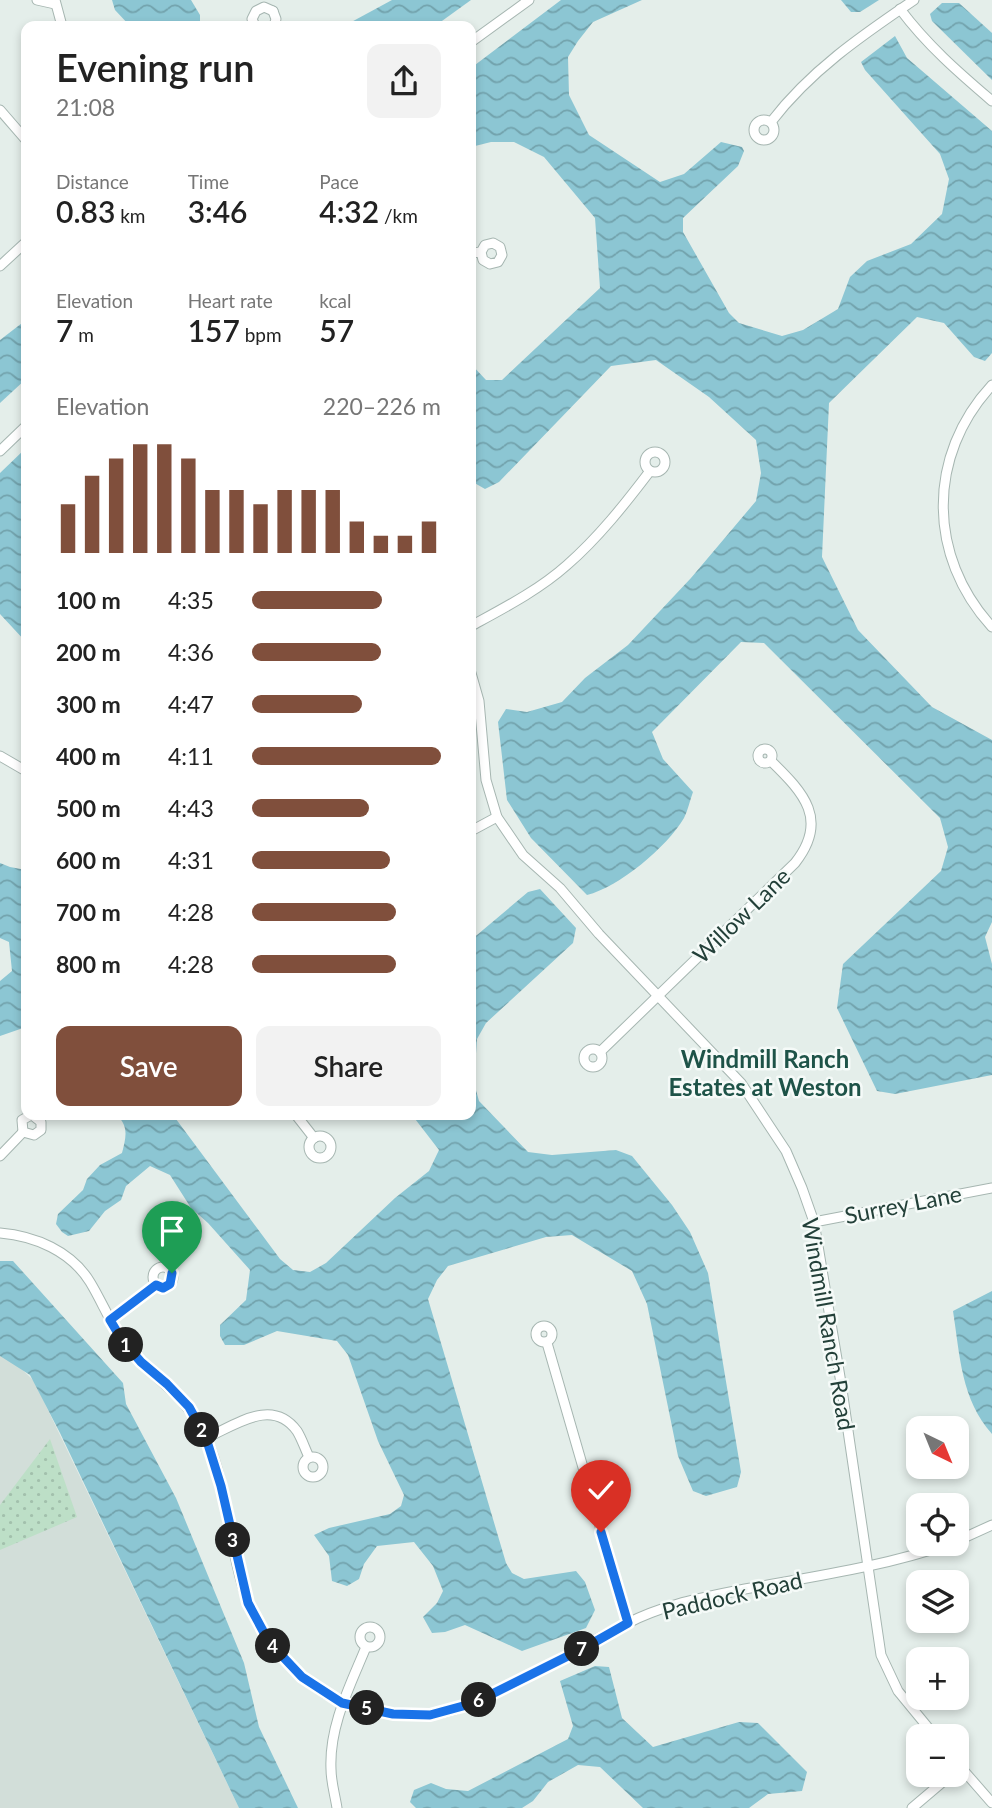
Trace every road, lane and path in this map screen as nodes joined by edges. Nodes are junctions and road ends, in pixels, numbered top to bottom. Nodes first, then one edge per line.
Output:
1 (37, 0) edge
2 (529, 0) edge
3 (914, 0) edge
4 (279, 1) edge
5 (55, 2) edge
6 (901, 9) junction
7 (273, 11) junction
8 (61, 21) edge
9 (253, 21) edge
10 (275, 21) edge
11 (476, 38) edge
12 (992, 101) edge
13 (0, 110) edge
14 (771, 122) dead end
15 (21, 134) edge
16 (21, 246) edge
17 (2, 259) edge
18 (992, 385) edge
19 (21, 431) edge
20 (0, 451) edge
21 (650, 471) dead end
22 (476, 623) edge
23 (992, 627) edge
24 (476, 690) edge
25 (0, 756) edge
26 (771, 761) dead end
27 (21, 768) edge
28 (497, 817) junction
29 (476, 828) edge
30 (657, 995) junction
31 (600, 1052) dead end
32 (24, 1120) edge
33 (39, 1120) edge
34 (300, 1120) edge
35 (23, 1132) junction
36 (314, 1138) dead end
37 (0, 1156) edge
38 (992, 1188) edge
39 (814, 1222) junction
40 (0, 1233) edge
41 (156, 1285) dead end
42 (110, 1320) junction
43 (547, 1342) dead end
44 (206, 1438) junction
45 (309, 1457) dead end
46 (992, 1525) edge
47 (969, 1536) edge
48 (908, 1556) edge
49 (867, 1565) junction
50 (628, 1623) junction
51 (366, 1647) dead end
52 (342, 1703) junction
53 (925, 1724) edge
54 (969, 1779) edge
55 (937, 1787) edge
56 (992, 1803) edge
57 (337, 1808) edge
58 (912, 1808) edge

1 - 5 street
2 - 11 street
3 - 6 street
4 - 7 street
5 - 8 street
6 - 12 street
6 - 14 street
7 - 9 street
7 - 10 street
13 - 15 street
16 - 17 street
18 - 23 street
19 - 20 street
21 - 22 street
24 - 28 street, Windmill Ranch Road
25 - 27 street
26 - 30 street, Willow Lane
28 - 29 street
28 - 30 street, Windmill Ranch Road
30 - 31 street, Willow Lane
30 - 39 street, Windmill Ranch Road
32 - 35 street
33 - 35 street
34 - 36 street
35 - 37 street
38 - 39 street, Surrey Lane
39 - 49 street, Windmill Ranch Road
40 - 42 street, Paddock Road
41 - 42 street
42 - 44 street, Paddock Road
43 - 50 street
44 - 45 street
44 - 52 street, Paddock Road
46 - 47 street
48 - 49 street, Paddock Road
49 - 50 street, Paddock Road
49 - 53 street, Windmill Ranch Road
50 - 52 street, Paddock Road
51 - 52 street
52 - 57 street
54 - 56 street
55 - 58 street

